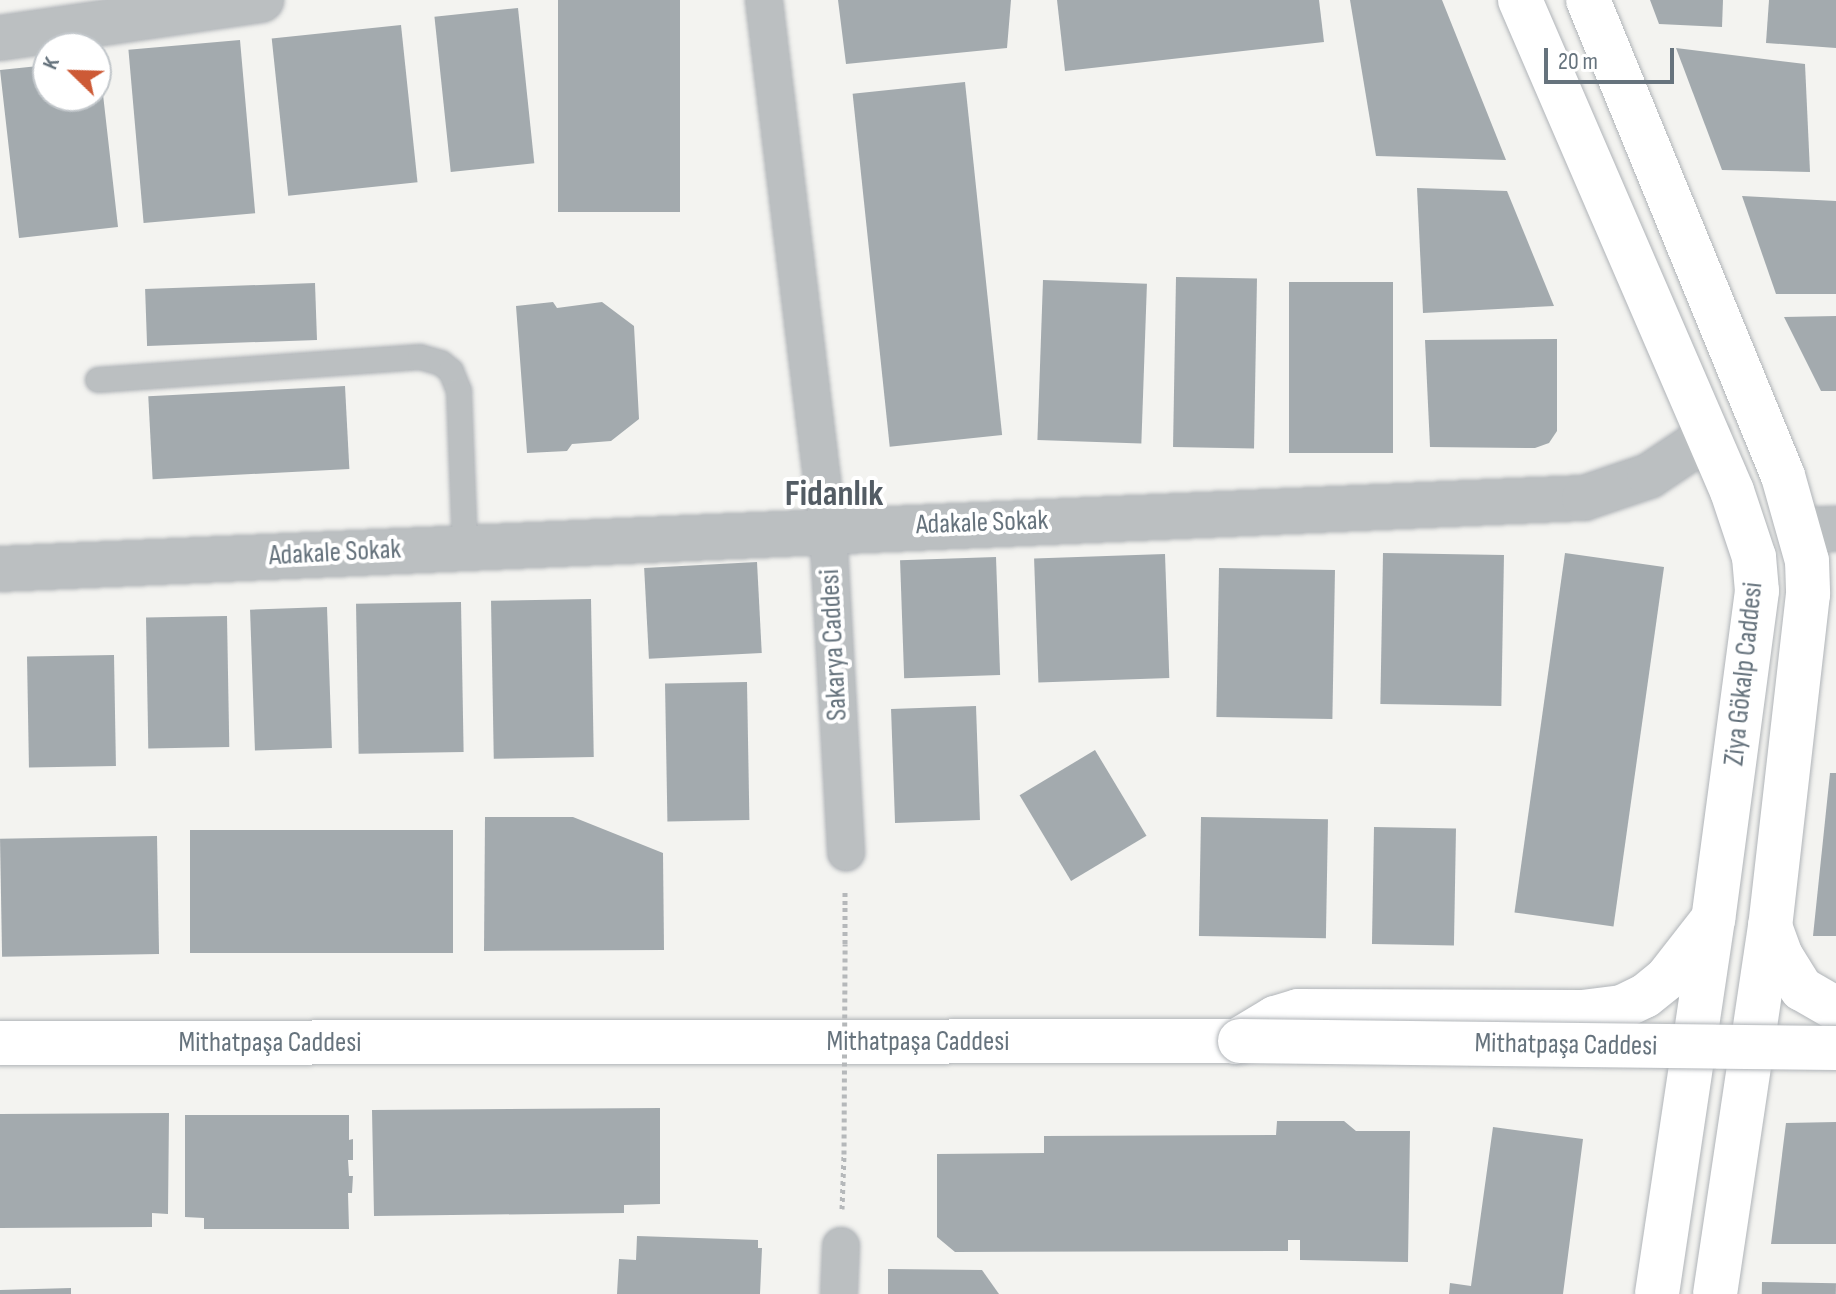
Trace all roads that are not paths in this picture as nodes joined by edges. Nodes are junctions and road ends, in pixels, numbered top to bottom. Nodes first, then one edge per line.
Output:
1 (261, 0) edge
2 (764, 0) edge
3 (1520, 0) edge
4 (1588, 0) edge
5 (0, 38) edge
6 (98, 380) dead end
7 (1709, 436) junction
8 (828, 529) junction
9 (1818, 530) edge
10 (465, 547) junction
11 (0, 569) edge
12 (846, 852) road end
13 (1713, 919) junction
14 (1770, 926) junction
15 (1836, 1009) edge
16 (1237, 1042) junction
17 (0, 1043) edge
18 (1836, 1048) edge
19 (841, 1246) road end
20 (839, 1294) edge
21 (1657, 1294) edge
22 (1715, 1294) edge

1 - 5 street
2 - 8 street, Sakarya Caddesi
3 - 7 main road, Ziya Gökalp Caddesi
4 - 9 main road, Ziya Gökalp Caddesi
6 - 10 lane
7 - 8 street, Adakale Sokak
7 - 13 main road, Ziya Gökalp Caddesi
8 - 10 street, Adakale Sokak
8 - 12 street, Sakarya Caddesi
9 - 14 main road, Ziya Gökalp Caddesi
10 - 11 street, Adakale Sokak
13 - 16 main road
13 - 21 main road, Ziya Gökalp Caddesi
14 - 15 main road
14 - 22 main road, Ziya Gökalp Caddesi
16 - 17 main road, Mithatpaşa Caddesi
16 - 18 main road, Mithatpaşa Caddesi, bridge
19 - 20 street

